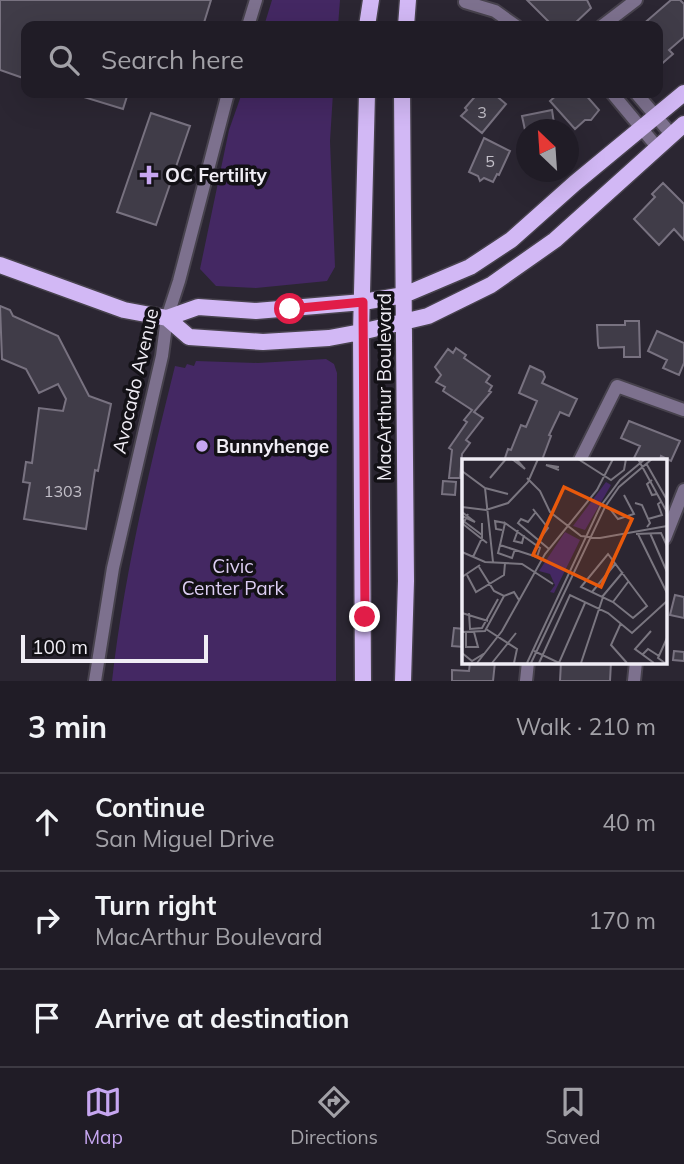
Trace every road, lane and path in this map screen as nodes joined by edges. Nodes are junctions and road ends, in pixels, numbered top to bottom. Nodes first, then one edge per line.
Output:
1 (256, 0) edge
2 (371, 0) edge
3 (408, 0) edge
4 (636, 0) edge
5 (465, 2) dead end
6 (250, 21) edge
7 (368, 21) edge
8 (406, 21) edge
9 (509, 21) edge
10 (609, 21) edge
11 (684, 93) edge
12 (227, 98) edge
13 (366, 98) edge
14 (402, 98) edge
15 (616, 98) edge
16 (640, 98) edge
17 (655, 115) junction
18 (641, 127) junction
19 (678, 129) edge
20 (657, 147) junction
21 (0, 265) edge
22 (404, 295) junction
23 (363, 302) junction
24 (167, 318) junction
25 (403, 322) junction
26 (361, 332) junction
27 (684, 410) edge
28 (580, 459) edge
29 (684, 490) edge
30 (666, 535) edge
31 (95, 681) edge
32 (363, 681) edge
33 (403, 681) edge

1 - 6 street
2 - 7 main road
3 - 8 main road
4 - 10 street
5 - 9 street
11 - 17 main road
12 - 24 street, Avocado Avenue
13 - 23 main road, MacArthur Boulevard
14 - 22 main road, MacArthur Boulevard
15 - 18 street
16 - 17 street
17 - 18 main road
17 - 19 street
18 - 20 street
18 - 22 main road
19 - 20 main road
20 - 25 main road
21 - 24 main road
22 - 23 main road
22 - 25 main road, MacArthur Boulevard
23 - 24 main road
23 - 26 main road, MacArthur Boulevard
24 - 26 main road
24 - 31 street, Avocado Avenue
25 - 26 main road
25 - 33 main road, MacArthur Boulevard
26 - 32 main road, MacArthur Boulevard
27 - 28 street
29 - 30 street

